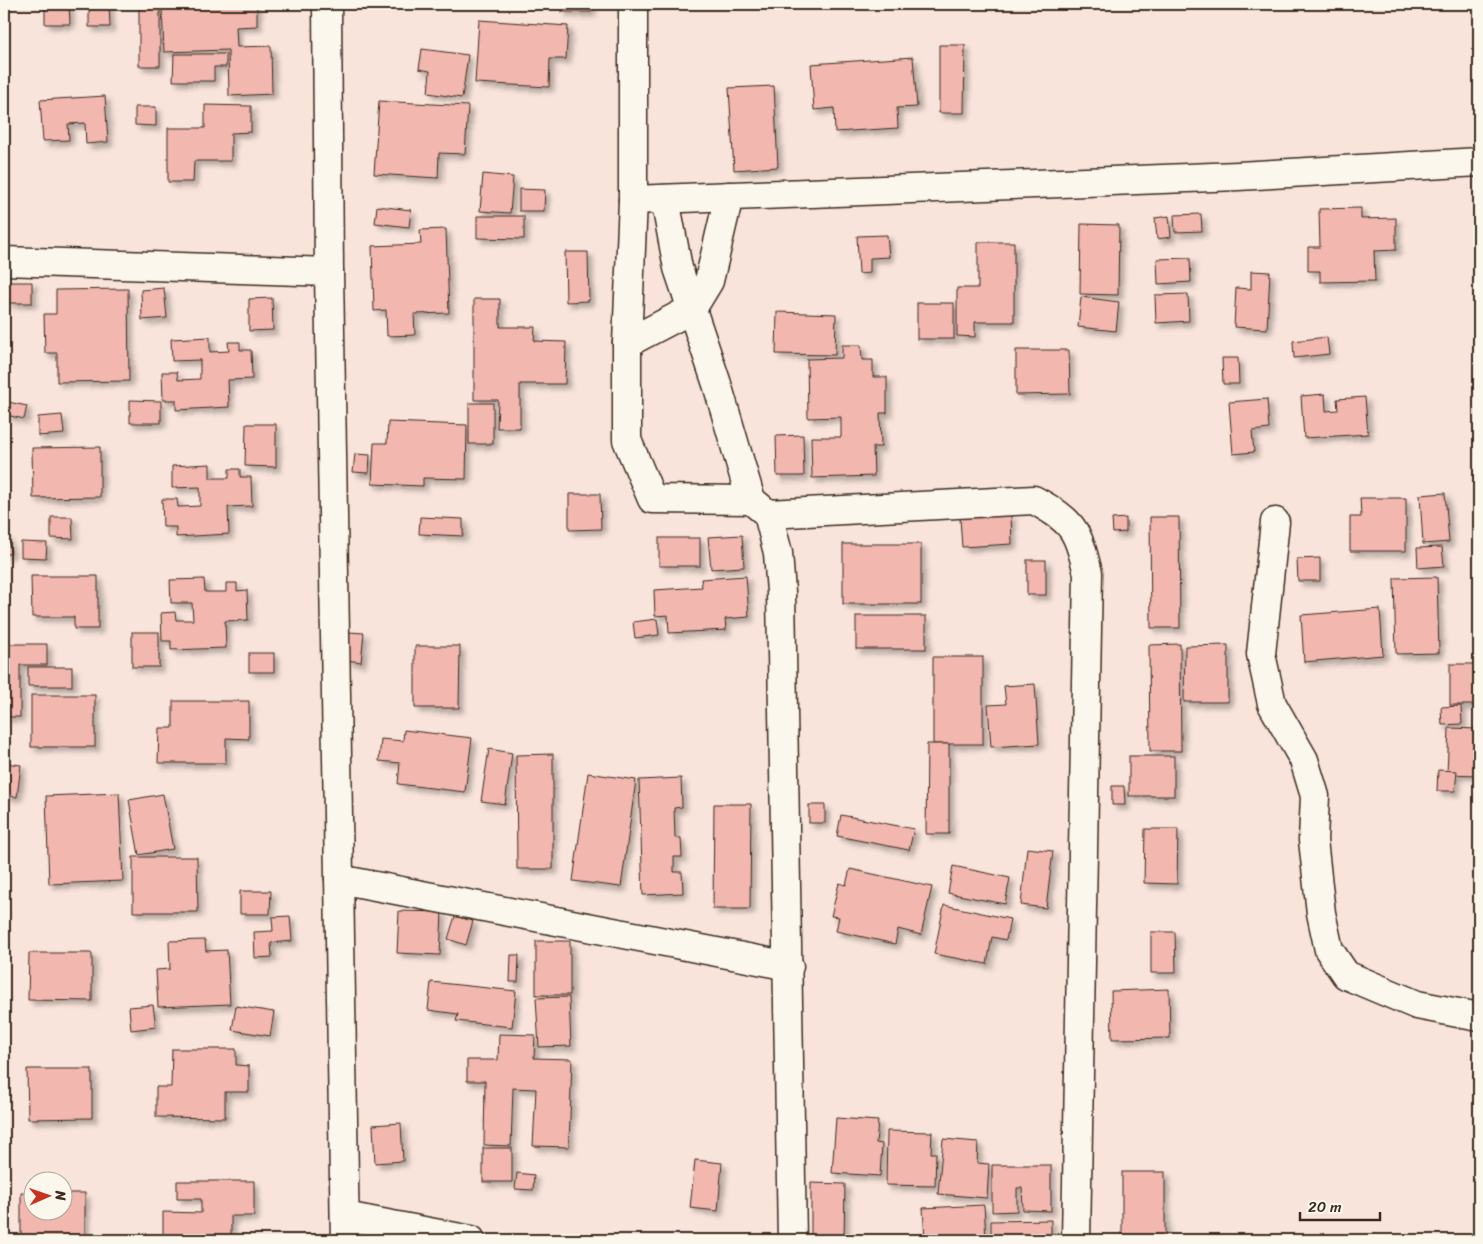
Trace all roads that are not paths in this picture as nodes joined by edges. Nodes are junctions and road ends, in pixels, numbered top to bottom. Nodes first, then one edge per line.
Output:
1 (327, 4) edge
2 (633, 4) edge
3 (1479, 162) edge
4 (729, 196) junction
5 (665, 199) junction
6 (633, 200) junction
7 (4, 261) edge
8 (329, 272) junction
9 (692, 309) junction
10 (627, 343) junction
11 (760, 507) junction
12 (1275, 522) dead end
13 (339, 879) junction
14 (789, 966) junction
15 (1479, 1017) edge
16 (345, 1228) edge
17 (471, 1240) edge
18 (792, 1240) edge
19 (1076, 1240) edge

1 - 8 street
2 - 6 street
3 - 4 street
4 - 5 street
4 - 9 street
5 - 6 street
5 - 9 street
6 - 10 street
7 - 8 street
8 - 13 street
9 - 10 street
9 - 11 street
10 - 11 street
11 - 14 street
11 - 19 street
12 - 15 street
13 - 14 street
13 - 16 street
14 - 18 street
16 - 17 street

